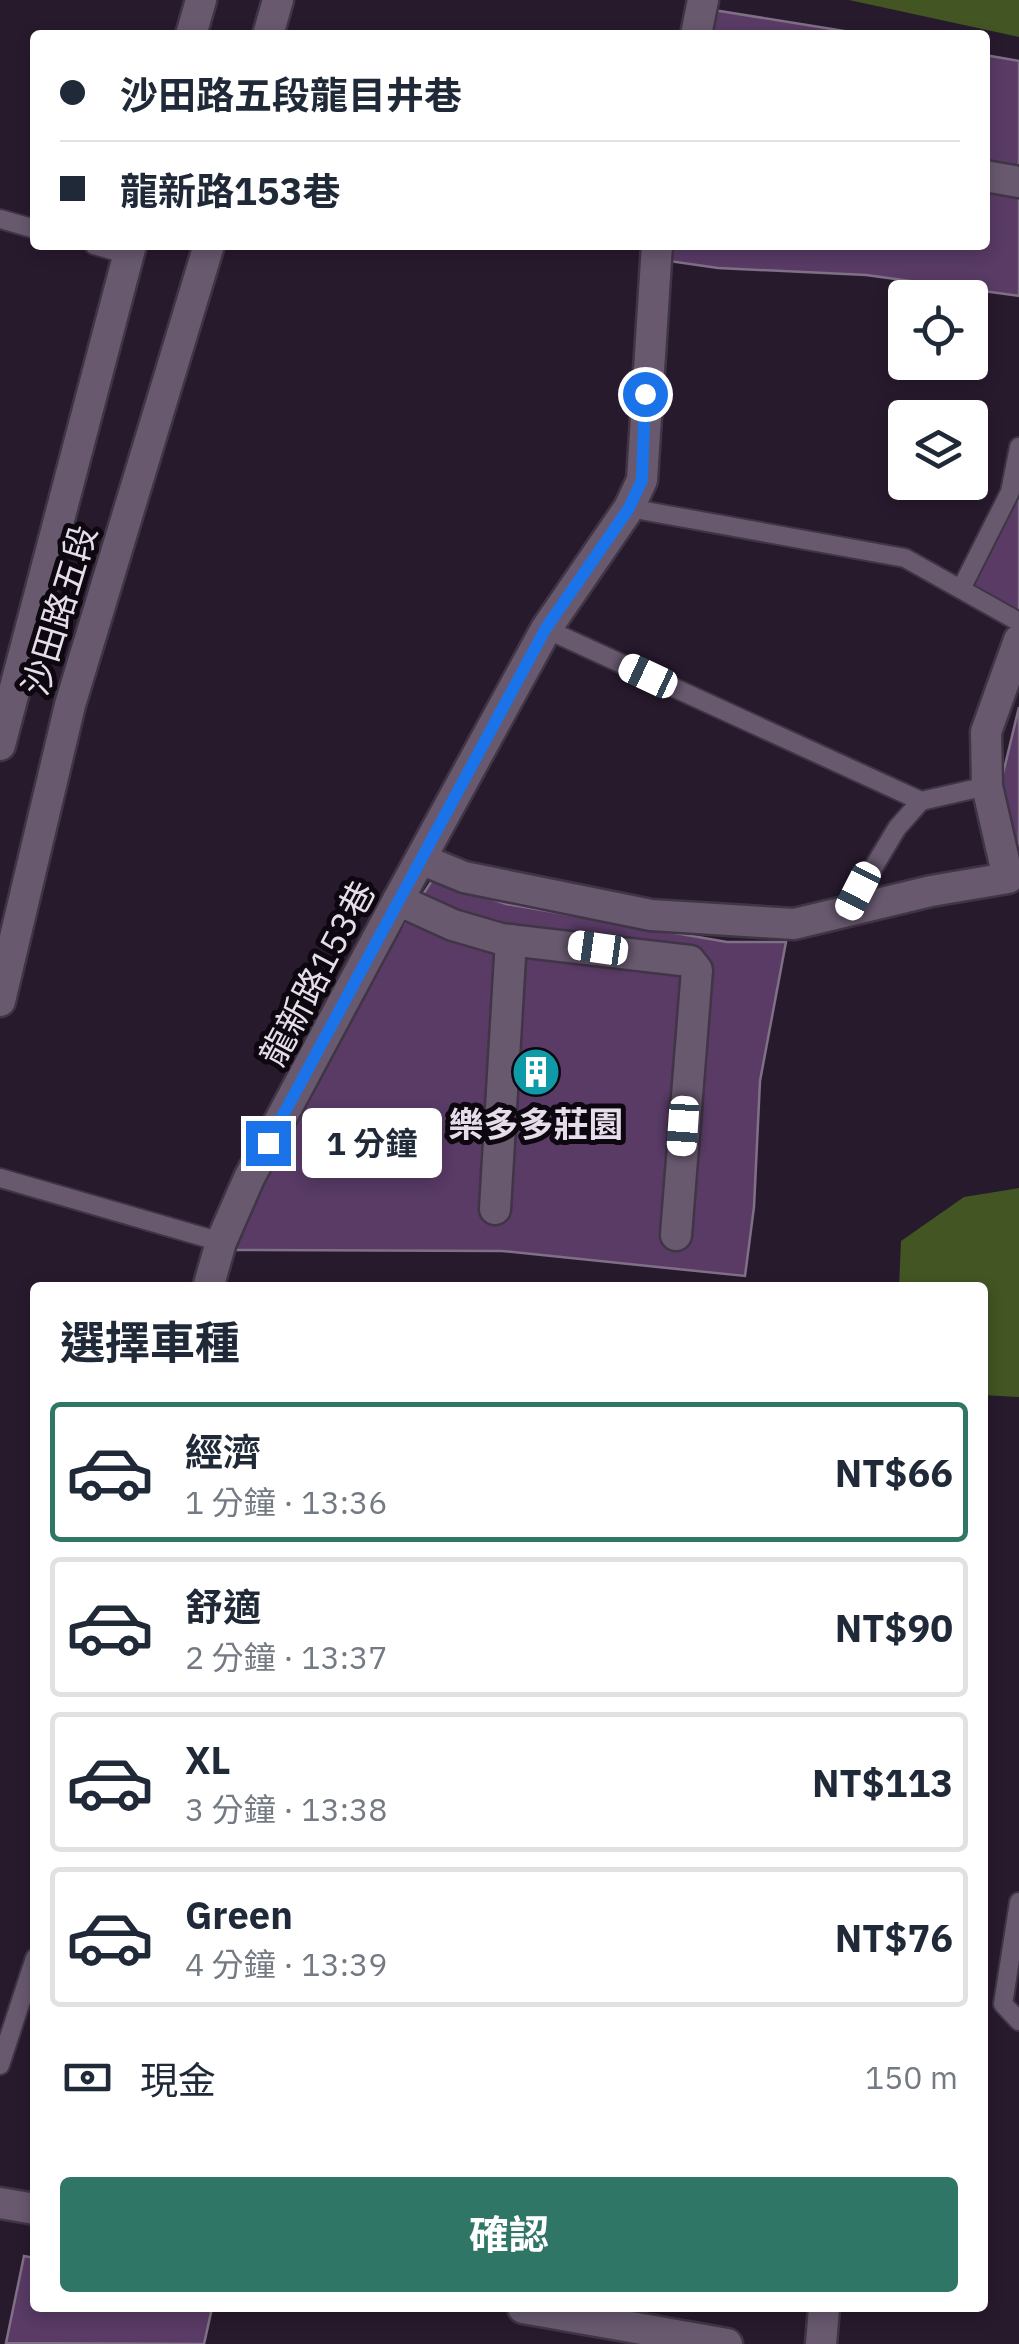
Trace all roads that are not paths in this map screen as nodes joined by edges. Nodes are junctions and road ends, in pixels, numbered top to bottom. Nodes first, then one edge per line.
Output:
1 (201, 0) edge
2 (278, 0) edge
3 (703, 0) edge
4 (192, 30) edge
5 (269, 30) edge
6 (697, 30) edge
7 (990, 177) edge
8 (1019, 182) edge
9 (0, 219) edge
10 (30, 228) edge
11 (130, 250) edge
12 (205, 250) edge
13 (657, 250) edge
14 (1019, 447) edge
15 (629, 508) junction
16 (960, 589) junction
17 (1019, 622) edge
18 (546, 628) junction
19 (1019, 640) edge
20 (0, 746) edge
21 (987, 786) junction
22 (921, 800) junction
23 (423, 860) junction
24 (398, 900) junction
25 (848, 910) junction
26 (511, 940) junction
27 (0, 1002) edge
28 (0, 1178) edge
29 (495, 1208) dead end
30 (676, 1235) dead end
31 (221, 1242) junction
32 (210, 1282) edge
33 (1019, 1902) edge
34 (30, 1973) edge
35 (988, 1998) edge
36 (1004, 1998) junction
37 (1019, 2021) edge
38 (0, 2065) edge
39 (0, 2203) edge
40 (30, 2208) edge
41 (545, 2312) edge
42 (824, 2312) edge
43 (728, 2344) edge
44 (822, 2344) edge

1 - 4 street
2 - 5 street
3 - 6 street
7 - 8 street
9 - 10 lane
11 - 20 street, 沙田路五段
12 - 27 street, 沙田路五段
13 - 15 street, 龍新路153巷
14 - 16 lane
15 - 16 lane
15 - 18 street, 龍新路153巷
16 - 17 lane
18 - 22 lane
18 - 23 street, 龍新路153巷
19 - 21 street
21 - 22 lane
21 - 25 street
22 - 25 lane
23 - 24 street, 龍新路153巷
23 - 25 street
24 - 26 street
24 - 31 street, 龍新路153巷
26 - 29 street
26 - 30 street
28 - 31 lane
31 - 32 street, 龍新路153巷
33 - 36 lane
34 - 38 lane
35 - 36 lane
36 - 37 lane
39 - 40 street
41 - 43 street
42 - 44 street

